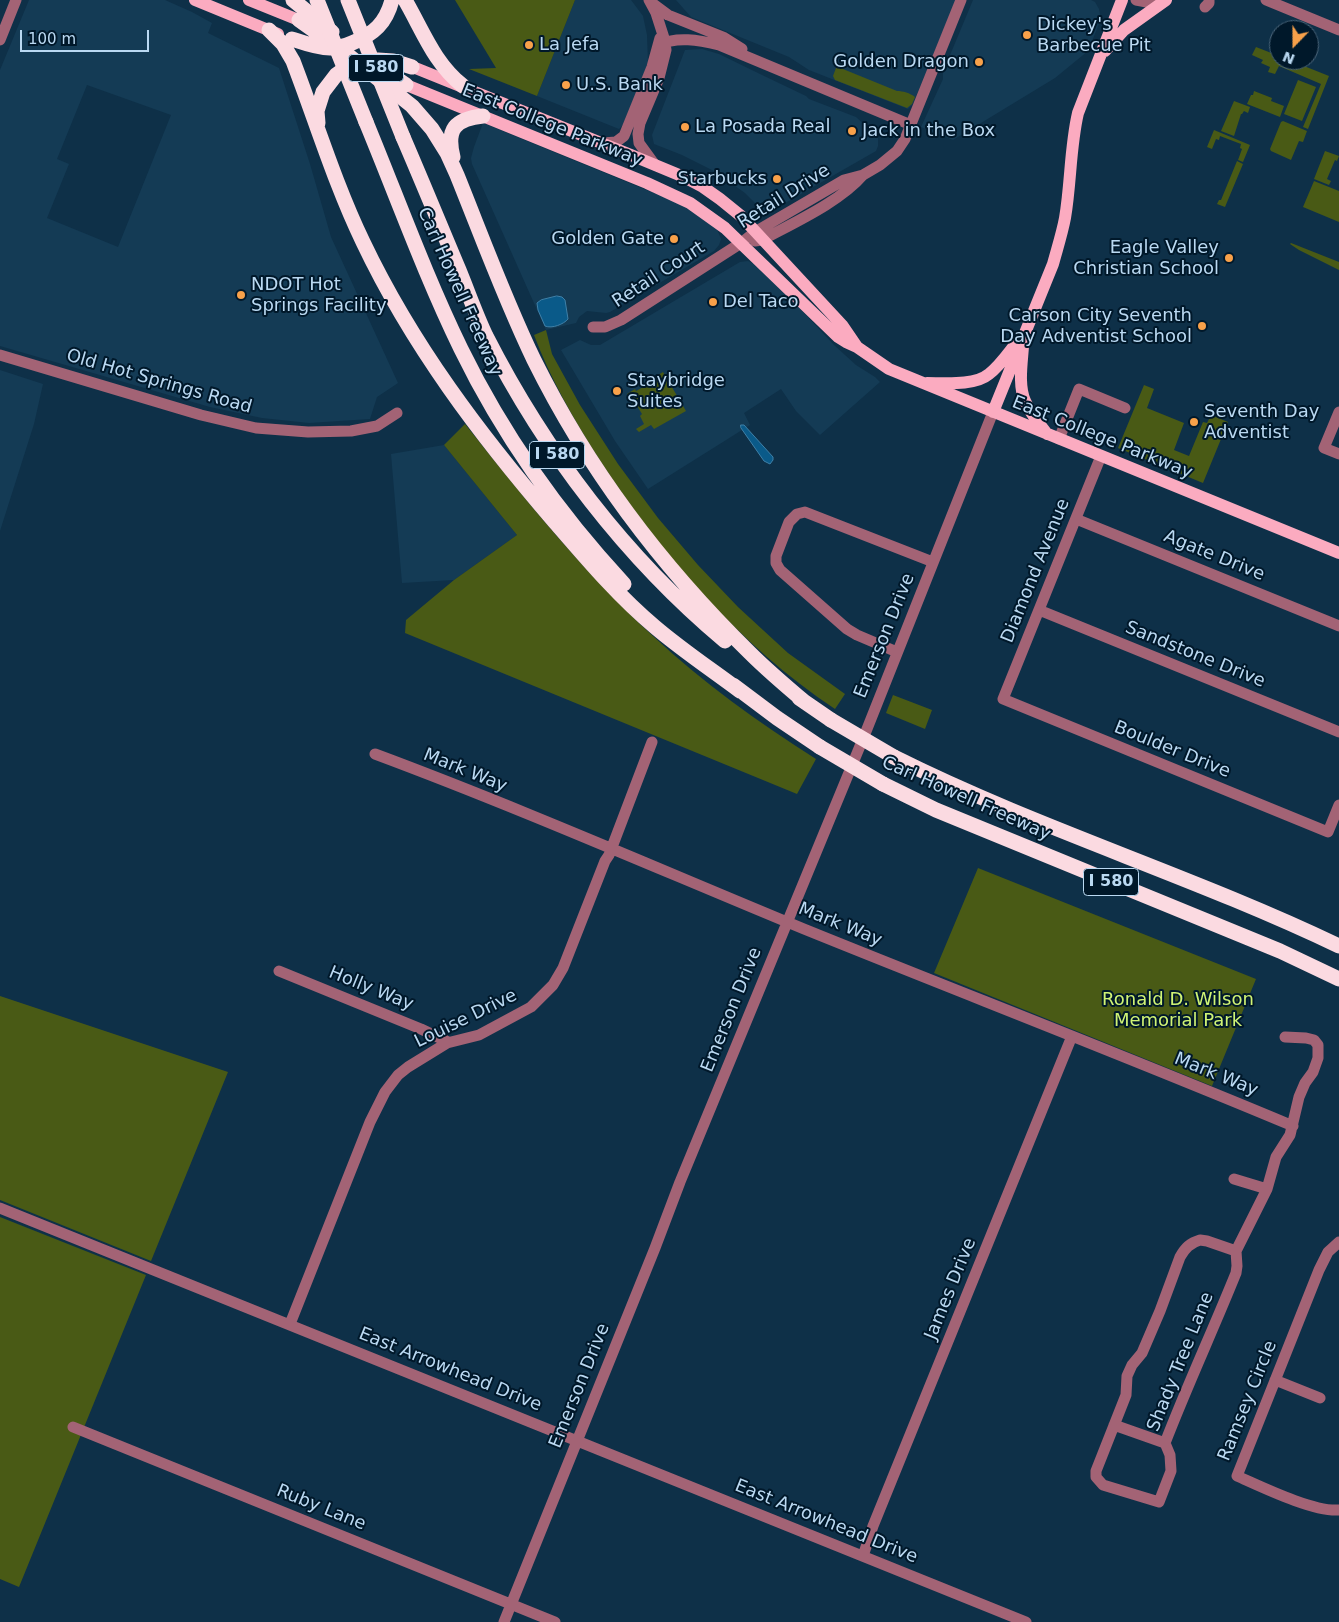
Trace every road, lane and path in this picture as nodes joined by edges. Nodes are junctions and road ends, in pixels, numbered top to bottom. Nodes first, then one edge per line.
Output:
1 (16, 0) edge
2 (195, 0) edge
3 (249, 0) edge
4 (293, 0) edge
5 (316, 0) edge
6 (348, 0) edge
7 (392, 0) edge
8 (405, 0) edge
9 (961, 0) edge
10 (1122, 0) edge
11 (1136, 0) edge
12 (1165, 0) edge
13 (1202, 0) edge
14 (1209, 0) edge
15 (1266, 0) edge
16 (649, 1) edge
17 (299, 20) joint
18 (269, 30) junction
19 (1339, 30) edge
20 (292, 39) junction
21 (0, 40) edge
22 (661, 40) junction
23 (344, 43) junction
24 (1100, 56) junction
25 (754, 60) junction
26 (366, 63) junction
27 (412, 67) junction
28 (406, 85) joint
29 (463, 86) junction
30 (483, 116) junction
31 (911, 125) junction
32 (319, 130) junction
33 (603, 144) junction
34 (655, 165) junction
35 (457, 175) junction
36 (758, 236) junction
37 (741, 243) junction
38 (593, 327) dead end
39 (1024, 334) junction
40 (857, 347) junction
41 (0, 354) edge
42 (920, 383) junction
43 (1125, 408) dead end
44 (993, 412) junction
45 (1339, 412) edge
46 (397, 413) dead end
47 (1053, 437) junction
48 (1339, 454) edge
49 (1101, 456) junction
50 (1076, 519) junction
51 (1339, 554) edge
52 (933, 562) junction
53 (1039, 610) junction
54 (1339, 626) edge
55 (897, 652) junction
56 (740, 691) junction
57 (1002, 700) joint
58 (806, 703) junction
59 (1339, 732) edge
60 (652, 742) dead end
61 (375, 754) dead end
62 (1339, 804) edge
63 (612, 849) junction
64 (788, 922) junction
65 (1339, 946) edge
66 (279, 971) dead end
67 (1339, 979) edge
68 (1072, 1036) junction
69 (1285, 1037) dead end
70 (447, 1044) junction
71 (1293, 1126) junction
72 (1234, 1179) dead end
73 (1267, 1189) junction
74 (0, 1208) edge
75 (1339, 1242) edge
76 (1236, 1251) junction
77 (290, 1324) junction
78 (1275, 1380) junction
79 (1320, 1398) dead end
80 (1114, 1425) junction
81 (73, 1427) dead end
82 (577, 1440) junction
83 (1165, 1443) junction
84 (1339, 1510) edge
85 (863, 1556) junction
86 (511, 1604) junction
87 (504, 1622) edge
88 (555, 1622) edge
89 (1026, 1622) edge

1 - 21 street
2 - 18 main road
3 - 17 main road
4 - 23 highway
5 - 56 highway, Carl Howell Freeway / I 580, bridge
6 - 58 highway, Carl Howell Freeway / I 580, bridge
7 - 23 highway
8 - 29 highway
9 - 31 street, Retail Drive
10 - 24 main road
11 - 12 street
12 - 24 main road
13 - 14 street
15 - 19 street
16 - 22 street
16 - 25 street
17 - 23 highway
18 - 20 main road
18 - 32 highway
20 - 23 highway
20 - 26 main road
22 - 25 street
22 - 33 street
22 - 34 street
23 - 26 highway
23 - 27 main road, East College Parkway
24 - 39 main road
25 - 31 street
26 - 27 highway
26 - 28 highway
26 - 32 highway
26 - 35 highway
27 - 29 main road, East College Parkway
28 - 30 main road, East College Parkway
29 - 33 main road, East College Parkway
30 - 35 highway
30 - 37 main road, East College Parkway
31 - 36 street, Retail Drive
32 - 56 highway
33 - 34 main road, East College Parkway
34 - 36 main road, East College Parkway
35 - 58 highway
36 - 37 street, Retail Drive
36 - 40 main road, East College Parkway
37 - 38 street, Retail Court
37 - 40 main road, East College Parkway
39 - 42 main road
39 - 44 main road
39 - 47 main road
40 - 42 main road, East College Parkway
41 - 46 street, Old Hot Springs Road
42 - 44 main road, East College Parkway
43 - 47 street
44 - 47 main road, East College Parkway
44 - 52 street, Emerson Drive
45 - 48 street
47 - 49 main road, East College Parkway
49 - 50 street, Diamond Avenue
49 - 51 main road, East College Parkway
50 - 53 street, Diamond Avenue
50 - 54 street, Agate Drive
52 - 55 street, Emerson Drive
52 - 55 street
53 - 57 street, Diamond Avenue
53 - 59 street, Sandstone Drive
55 - 64 street, Emerson Drive
56 - 67 highway, Carl Howell Freeway / I 580, bridge
57 - 62 street, Boulder Drive
58 - 65 highway, Carl Howell Freeway / I 580, bridge
60 - 63 street, Louise Drive
61 - 63 street, Mark Way
63 - 64 street, Mark Way
63 - 70 street, Louise Drive
64 - 68 street, Mark Way
64 - 82 street, Emerson Drive
66 - 70 street, Holly Way
68 - 71 street, Mark Way
68 - 85 street, James Drive
69 - 71 street, Shady Tree Lane
70 - 77 street, Louise Drive
71 - 73 street, Shady Tree Lane
72 - 73 street
73 - 76 street, Shady Tree Lane
74 - 77 street, East Arrowhead Drive
75 - 78 street, Ramsey Circle
76 - 80 street, Shady Tree Lane
76 - 83 street, Shady Tree Lane
77 - 82 street, East Arrowhead Drive
78 - 79 street
78 - 84 street, Ramsey Circle
80 - 83 street
80 - 83 street, Shady Tree Lane
81 - 86 street, Ruby Lane
82 - 85 street, East Arrowhead Drive
82 - 86 street, Emerson Drive
85 - 89 street, East Arrowhead Drive
86 - 87 street, Emerson Drive
86 - 88 street, Ruby Lane

